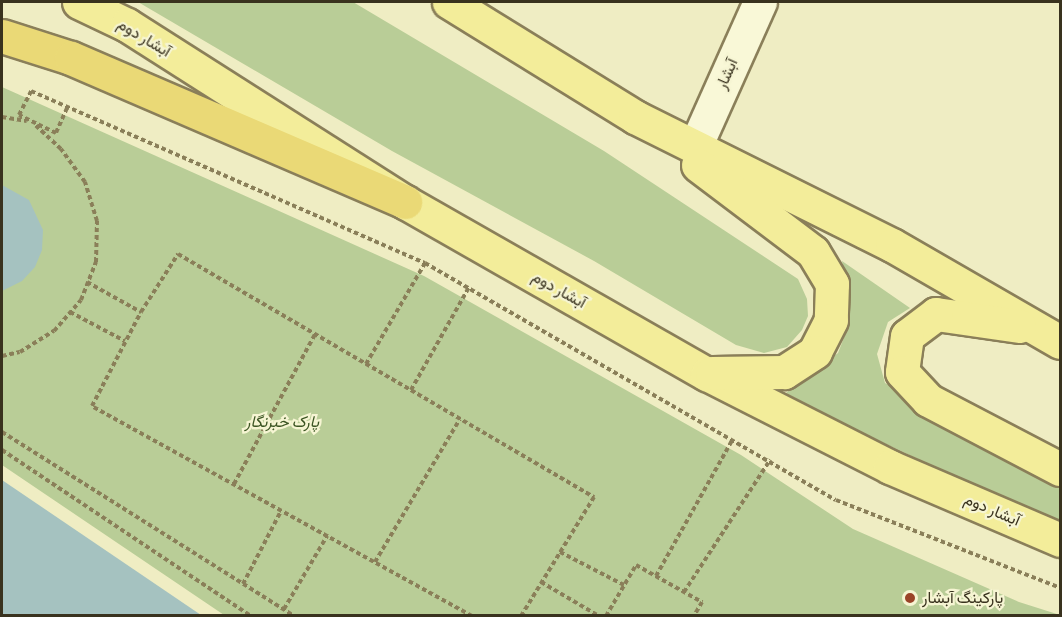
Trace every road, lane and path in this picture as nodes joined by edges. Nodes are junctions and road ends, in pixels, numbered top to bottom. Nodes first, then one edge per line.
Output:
1 (79, 2) edge
2 (449, 2) edge
3 (760, 2) edge
4 (2, 36) edge
5 (67, 108) junction
6 (2, 117) edge
7 (635, 117) junction
8 (32, 122) junction
9 (695, 147) junction
10 (405, 202) junction
11 (425, 263) junction
12 (87, 282) junction
13 (469, 287) junction
14 (70, 312) junction
15 (141, 312) junction
16 (315, 334) junction
17 (1049, 335) edge
18 (125, 341) junction
19 (2, 356) edge
20 (366, 364) junction
21 (707, 374) junction
22 (411, 390) junction
23 (460, 419) junction
24 (2, 432) edge
25 (733, 439) junction
26 (2, 450) edge
27 (770, 460) junction
28 (1060, 469) edge
29 (234, 484) junction
30 (281, 511) junction
31 (327, 536) junction
32 (1060, 540) edge
33 (560, 552) junction
34 (375, 562) junction
35 (656, 576) junction
36 (542, 582) junction
37 (243, 584) junction
38 (624, 585) junction
39 (1060, 588) edge
40 (684, 592) junction
41 (284, 609) junction
42 (251, 615) edge
43 (294, 615) edge
44 (472, 615) edge
45 (521, 615) edge
46 (599, 615) edge
47 (606, 615) edge
48 (694, 615) edge

1 - 10 main road, آبشار دوم
2 - 7 main road
3 - 9 street, آبشار
4 - 10 highway
5 - 8 path
5 - 8 path
5 - 11 path
6 - 8 path
7 - 9 main road
7 - 21 main road
8 - 12 path
9 - 17 main road
10 - 21 main road, آبشار دوم
11 - 13 path
11 - 20 path
12 - 14 path
12 - 15 path
13 - 22 path
13 - 25 path
14 - 18 path
14 - 19 path
15 - 16 path
15 - 18 path
16 - 20 path
16 - 29 path
17 - 28 main road
18 - 29 path
20 - 22 path
21 - 32 main road, آبشار دوم
22 - 23 path
23 - 33 path
23 - 34 path
24 - 37 path
25 - 27 path
25 - 35 path
26 - 42 path
27 - 39 path
27 - 40 path
29 - 30 path
30 - 31 path
30 - 37 path
31 - 34 path
31 - 41 path
33 - 36 path
33 - 38 path
34 - 44 path
35 - 38 path
35 - 40 path
36 - 45 path
36 - 46 path
37 - 41 path
38 - 47 path
40 - 48 path
41 - 43 path

